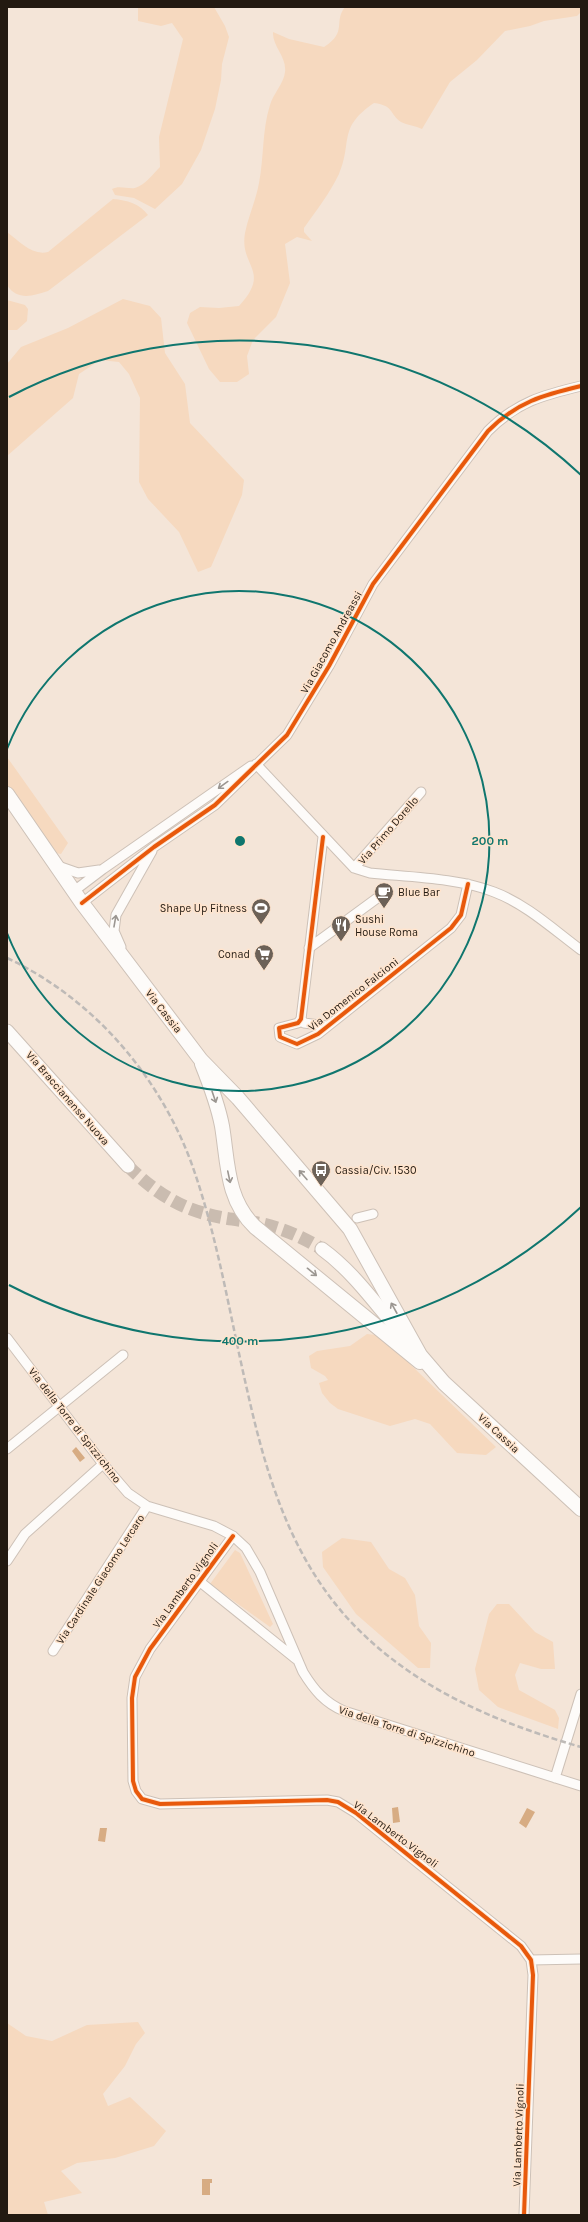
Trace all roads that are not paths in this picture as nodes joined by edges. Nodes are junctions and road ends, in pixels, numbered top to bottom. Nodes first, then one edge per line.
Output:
1 (581, 386) edge
2 (256, 769) junction
3 (422, 792) dead end
4 (7, 794) edge
5 (323, 837) junction
6 (154, 847) junction
7 (120, 858) junction
8 (56, 865) junction
9 (127, 868) junction
10 (354, 868) junction
11 (103, 869) junction
12 (136, 879) junction
13 (468, 884) junction
14 (74, 892) junction
15 (380, 896) dead end
16 (82, 903) junction
17 (309, 948) junction
18 (581, 950) edge
19 (132, 970) junction
20 (301, 1019) junction
21 (327, 1026) junction
22 (7, 1031) edge
23 (201, 1060) junction
24 (128, 1166) tunnel mouth
25 (373, 1214) dead end
26 (357, 1218) dead end
27 (322, 1249) tunnel mouth
28 (9, 1344) edge
29 (420, 1354) junction
30 (123, 1355) dead end
31 (444, 1383) junction
32 (58, 1407) junction
33 (7, 1449) edge
34 (103, 1464) junction
35 (147, 1506) junction
36 (581, 1509) edge
37 (233, 1536) junction
38 (7, 1561) edge
39 (199, 1581) junction
40 (53, 1651) dead end
41 (297, 1660) junction
42 (581, 1694) edge
43 (555, 1778) junction
44 (581, 1786) edge
45 (581, 1959) edge
46 (532, 1960) junction
47 (524, 2215) edge

1 - 2 street, Via Giacomo Andreassi
2 - 5 street, Via Primo Dorello
2 - 6 street, Via Giacomo Andreassi
2 -> 7 street, Via Giacomo Andreassi
3 - 10 street, Via Primo Dorello
4 - 8 main road, Via Cassia
5 - 10 street, Via Primo Dorello
5 - 17 street, Via Domenico Falcioni
6 - 9 street, Via Giacomo Andreassi
6 - 12 street, Via Giacomo Andreassi
7 - 9 street
7 - 11 street, Via Giacomo Andreassi
8 - 11 street, Via Giacomo Andreassi
8 - 14 main road, Via Cassia
9 - 12 street
9 - 16 street, Via Giacomo Andreassi
10 - 13 street, Via Primo Dorello
11 - 14 street, Via Giacomo Andreassi
19 -> 12 street, Via Giacomo Andreassi
13 - 18 street, Via Primo Dorello
13 - 21 street, Via Domenico Falcioni
14 - 16 main road, Via Cassia
15 - 17 street
16 - 19 main road, Via Cassia
17 - 20 street, Via Domenico Falcioni
19 - 23 main road, Via Cassia
20 - 21 street, Via Domenico Falcioni
20 - 21 street, Via Domenico Falcioni
22 - 24 main road, Via Braccianense Nuova
29 -> 23 main road, Via Cassia
23 -> 31 main road
25 - 26 street
27 - 29 main road
28 - 32 street, Via della Torre di Spizzichino
29 - 31 main road, Via Cassia
30 - 32 street
31 - 36 main road, Via Cassia
32 - 33 street
32 - 34 street, Via della Torre di Spizzichino
34 - 35 street, Via della Torre di Spizzichino
34 - 38 street
35 - 37 street, Via della Torre di Spizzichino
35 - 40 street, Via Cardinale Giacomo Lercaro
37 - 39 street, Via Lamberto Vignoli
37 - 41 street, Via della Torre di Spizzichino
39 - 41 street
39 - 46 street, Via Lamberto Vignoli
41 - 43 street, Via della Torre di Spizzichino
42 - 43 street
43 - 44 street, Via della Torre di Spizzichino
45 - 46 street
46 - 47 street, Via Lamberto Vignoli

